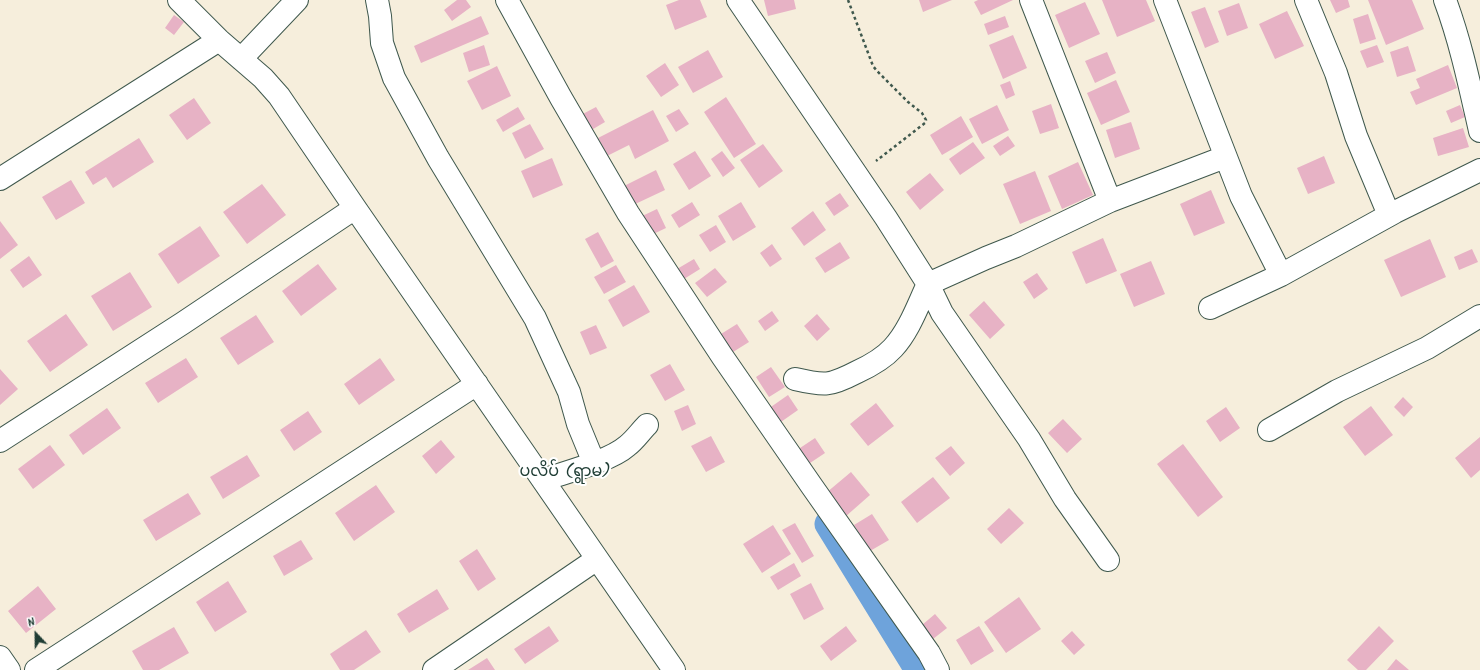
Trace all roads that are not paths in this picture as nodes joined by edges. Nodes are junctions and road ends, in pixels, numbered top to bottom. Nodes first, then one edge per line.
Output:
1 (179, 0) edge
2 (297, 0) edge
3 (377, 0) edge
4 (507, 0) edge
5 (738, 0) edge
6 (1031, 0) edge
7 (1165, 0) edge
8 (1306, 0) edge
9 (1445, 0) edge
10 (219, 40) junction
11 (241, 59) junction
12 (1480, 131) edge
13 (1226, 157) junction
14 (1480, 170) edge
15 (0, 178) edge
16 (1110, 201) junction
17 (355, 208) junction
18 (1389, 215) junction
19 (1281, 275) junction
20 (928, 284) junction
21 (1210, 308) dead end
22 (1480, 316) edge
23 (795, 379) dead end
24 (477, 384) junction
25 (646, 425) dead end
26 (1269, 430) dead end
27 (0, 441) edge
28 (594, 463) junction
29 (543, 480) junction
30 (597, 559) junction
31 (1108, 560) dead end
32 (0, 658) edge
33 (9, 670) edge
34 (36, 670) edge
35 (434, 670) edge
36 (674, 670) edge
37 (938, 670) edge

1 - 10 street
2 - 11 street
3 - 28 street
4 - 37 street
5 - 20 street
6 - 16 street
7 - 13 street
8 - 18 street
9 - 12 street
10 - 11 street
10 - 15 street
11 - 17 street
13 - 16 street
13 - 19 street
14 - 18 street
16 - 20 street
17 - 24 street
17 - 27 street
18 - 19 street
19 - 21 street
20 - 23 street
20 - 31 street
22 - 26 street
24 - 29 street
24 - 34 street
25 - 28 street
28 - 29 street
29 - 30 street
30 - 35 street
30 - 36 street
32 - 33 street

